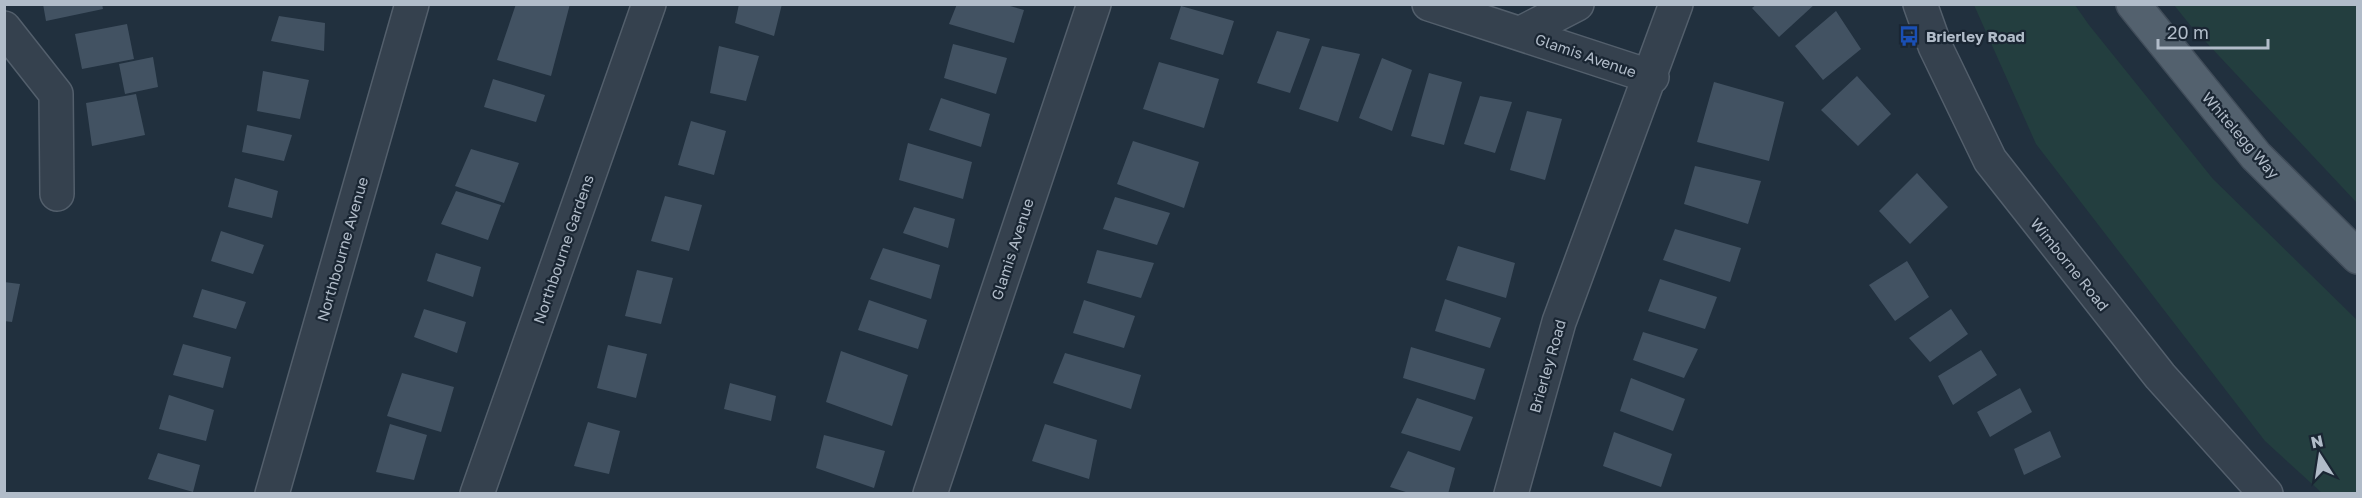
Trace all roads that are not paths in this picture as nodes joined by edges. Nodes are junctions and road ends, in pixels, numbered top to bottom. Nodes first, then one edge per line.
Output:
1 (412, 4) edge
2 (649, 4) edge
3 (1094, 4) edge
4 (1428, 4) edge
5 (1577, 4) edge
6 (1676, 4) edge
7 (1920, 4) edge
8 (2133, 4) edge
9 (4, 28) edge
10 (1521, 33) junction
11 (1652, 77) junction
12 (57, 194) dead end
13 (2358, 257) edge
14 (272, 494) edge
15 (477, 494) edge
16 (930, 494) edge
17 (1512, 494) edge
18 (2266, 494) edge

1 - 14 street, Northbourne Avenue
2 - 15 street, Northbourne Gardens
3 - 16 street, Glamis Avenue
4 - 10 street, Glamis Avenue
5 - 10 street, Glamis Avenue
6 - 11 street, Brierley Road
7 - 18 street, Wimborne Road
8 - 13 main road, Whitelegg Way
9 - 12 street
10 - 11 street, Glamis Avenue
11 - 17 street, Brierley Road

